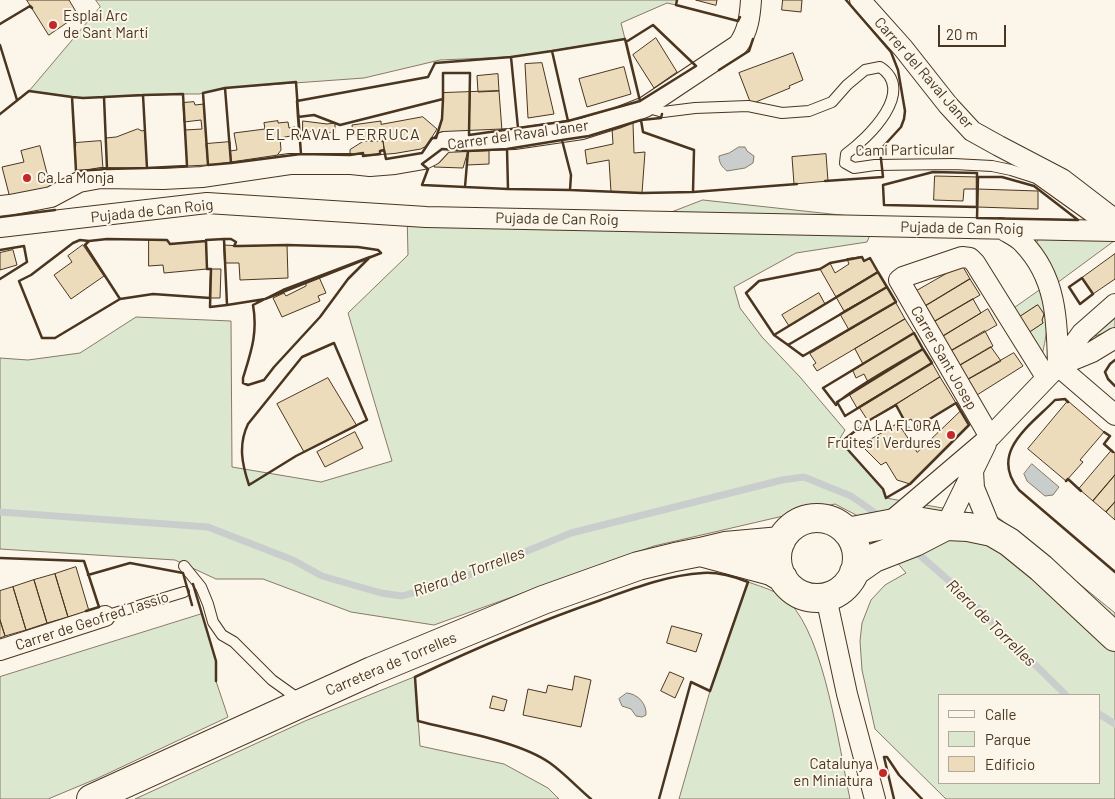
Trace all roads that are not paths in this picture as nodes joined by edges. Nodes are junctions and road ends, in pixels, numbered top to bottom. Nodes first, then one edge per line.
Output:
1 (751, 0) edge
2 (860, 0) edge
3 (645, 107) junction
4 (0, 206) edge
5 (0, 227) edge
6 (1001, 228) junction
7 (1113, 228) edge
8 (1115, 304) edge
9 (1115, 338) edge
10 (1052, 371) junction
11 (1115, 415) edge
12 (990, 437) junction
13 (973, 471) junction
14 (888, 524) junction
15 (946, 526) junction
16 (846, 532) junction
17 (992, 532) junction
18 (781, 540) junction
19 (700, 552) junction
20 (184, 566) dead end
21 (854, 572) junction
22 (783, 578) junction
23 (184, 592) dead end
24 (826, 597) junction
25 (105, 616) joint
26 (1115, 637) edge
27 (0, 650) edge
28 (303, 702) junction
29 (91, 799) edge
30 (874, 799) edge

1 - 3 street, Carrer del Raval Janer
2 - 7 street, Carrer del Raval Janer
3 - 4 street, Carrer del Raval Janer
3 - 7 lane, Camí Particular
5 - 6 street, Pujada de Can Roig
6 - 7 street, Pujada de Can Roig
6 - 10 street
8 - 10 street
9 - 10 street
10 - 11 street
10 - 12 street
10 - 12 street, Carrer Sant Josep
12 - 13 street
12 - 14 street
13 - 15 street
13 - 17 street
14 - 15 main road
14 - 16 main road
15 - 17 main road
15 - 21 main road
16 - 18 main road
16 - 21 main road
17 - 26 main road
18 - 19 main road, Carretera de Torrelles
18 - 22 main road
19 - 22 main road, Carretera de Torrelles
19 - 28 main road, Carretera de Torrelles
20 - 28 lane
21 - 24 main road
22 - 24 main road, Carretera de Torrelles
23 - 25 lane, Carrer de Geofred Tassio
24 - 30 street
25 - 27 street, Carrer de Geofred Tassio
28 - 29 main road, Carretera de Torrelles

